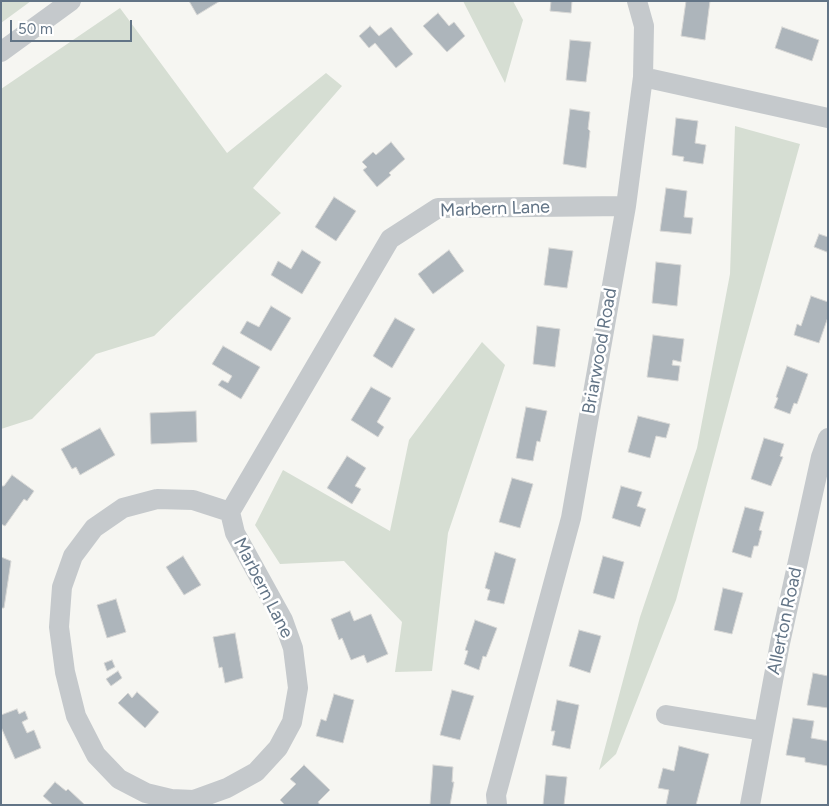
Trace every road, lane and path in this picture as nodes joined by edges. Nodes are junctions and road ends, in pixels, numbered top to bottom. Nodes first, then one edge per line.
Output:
1 (71, 1) edge
2 (637, 1) edge
3 (1, 52) edge
4 (643, 77) junction
5 (828, 118) edge
6 (626, 206) junction
7 (828, 438) edge
8 (230, 512) junction
9 (666, 715) dead end
10 (763, 731) junction
11 (497, 805) edge
12 (750, 805) edge

1 - 3 street
2 - 4 street, Briarwood Road
4 - 5 street
4 - 6 street, Briarwood Road
6 - 8 street, Marbern Lane
6 - 11 street, Briarwood Road
7 - 10 street, Allerton Road
8 - 8 street, Marbern Lane
9 - 10 street
10 - 12 street, Allerton Road

